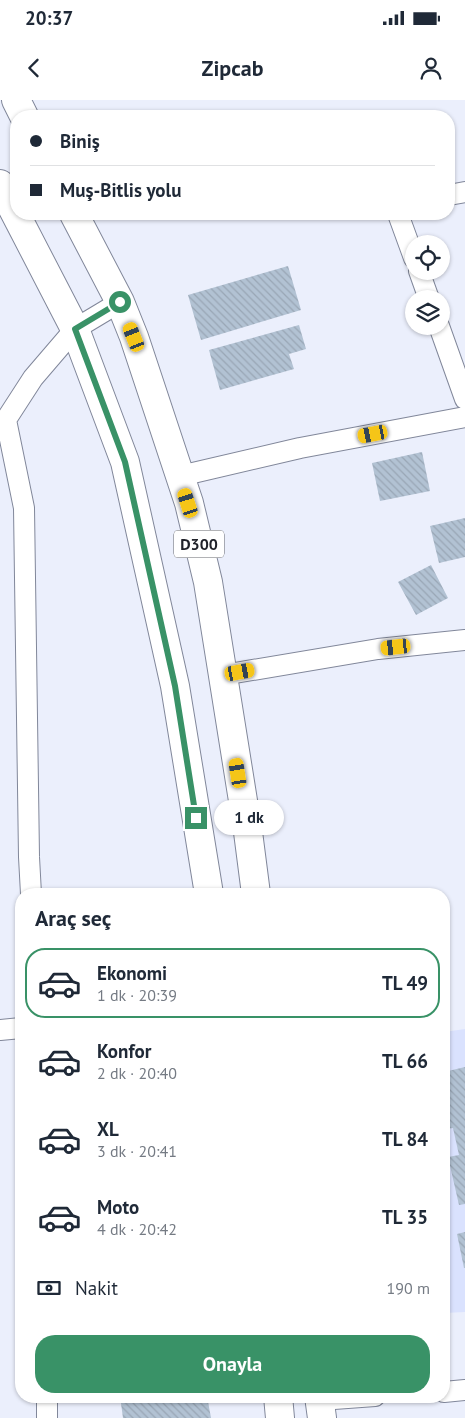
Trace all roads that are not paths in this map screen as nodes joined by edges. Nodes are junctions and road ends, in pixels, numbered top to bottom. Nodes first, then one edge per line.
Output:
1 (0, 184) edge
2 (10, 203) edge
3 (19, 220) edge
4 (77, 220) edge
5 (400, 220) edge
6 (406, 235) edge
7 (120, 302) junction
8 (75, 329) junction
9 (442, 335) edge
10 (465, 399) edge
11 (465, 417) edge
12 (3, 425) edge
13 (180, 476) junction
14 (465, 640) edge
15 (222, 675) junction
16 (31, 888) edge
17 (207, 888) edge
18 (255, 888) edge
19 (15, 1029) edge
20 (0, 1030) edge
21 (465, 1390) edge
22 (450, 1391) edge
23 (46, 1403) edge
24 (279, 1403) edge
25 (47, 1418) edge
26 (280, 1418) edge

1 - 2 highway
3 - 8 highway
4 - 7 highway, D300
5 - 6 street
7 - 8 street
7 - 13 highway, D300
8 - 12 street
8 - 17 highway
9 - 10 street
11 - 13 street
12 - 16 street
13 - 15 highway, D300
14 - 15 street
15 - 18 highway, D300
19 - 20 street
21 - 22 street
23 - 25 street
24 - 26 highway

